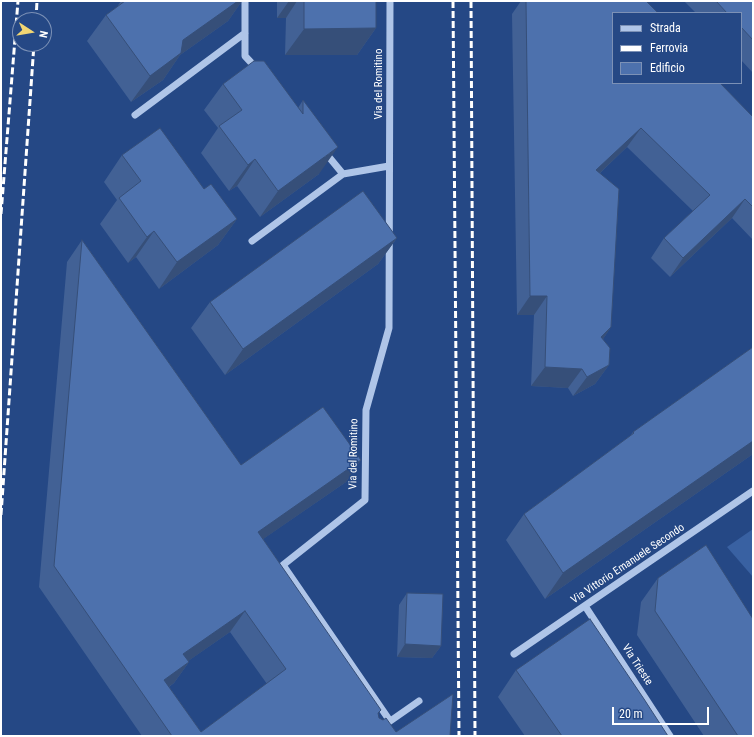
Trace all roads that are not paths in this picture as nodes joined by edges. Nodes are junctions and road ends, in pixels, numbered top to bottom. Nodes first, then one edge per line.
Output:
1 (245, 1) edge
2 (390, 1) edge
3 (245, 33) junction
4 (265, 79) edge
5 (135, 115) dead end
6 (318, 144) edge
7 (389, 166) junction
8 (343, 174) junction
9 (252, 241) dead end
10 (753, 491) edge
11 (585, 606) junction
12 (514, 654) dead end
13 (419, 701) dead end
14 (390, 721) junction
15 (377, 730) edge
16 (670, 736) edge

1 - 3 street
2 - 7 street, Via del Romitino
3 - 4 street
3 - 5 street
6 - 8 street
7 - 8 street
7 - 14 street, Via del Romitino
8 - 9 street
10 - 11 street, Via Vittorio Emanuele Secondo
11 - 12 street, Via Vittorio Emanuele Secondo
11 - 16 street, Via Trieste
13 - 14 street
14 - 15 street

